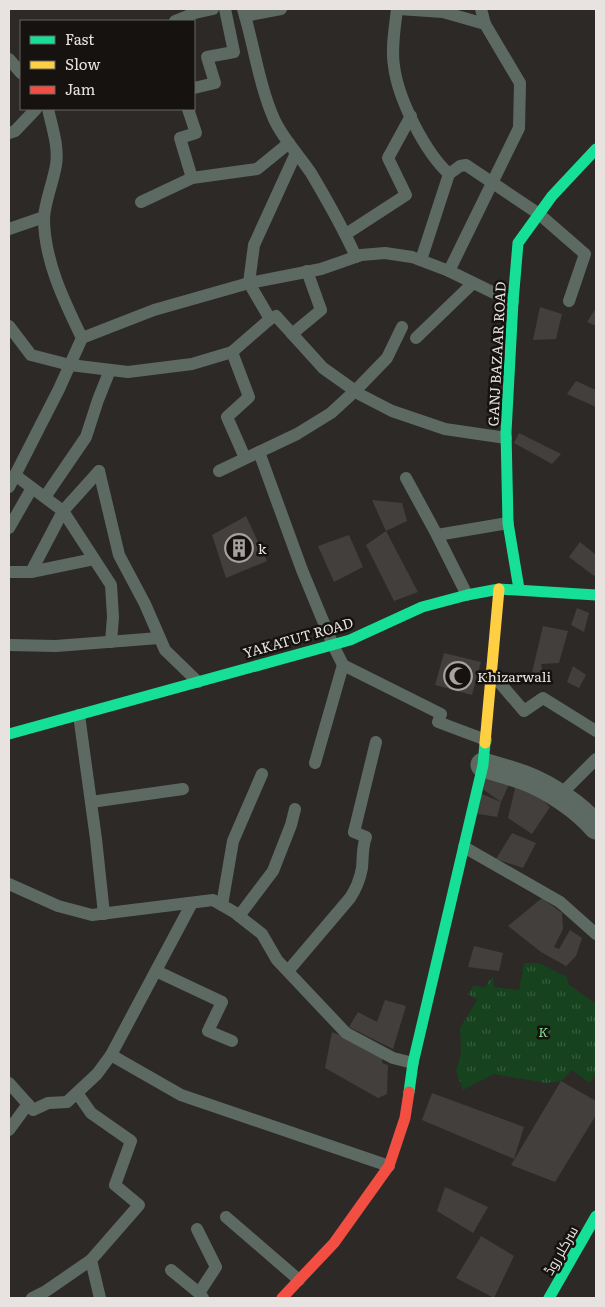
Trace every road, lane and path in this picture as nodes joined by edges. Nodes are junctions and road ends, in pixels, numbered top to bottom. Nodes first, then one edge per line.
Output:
1 (213, 9) edge
2 (224, 9) edge
3 (281, 9) edge
4 (398, 9) edge
5 (481, 9) edge
6 (244, 12) edge
7 (177, 20) edge
8 (485, 24) junction
9 (9, 59) edge
10 (20, 72) edge
11 (195, 88) edge
12 (35, 110) edge
13 (48, 110) edge
14 (188, 110) edge
15 (411, 116) junction
16 (9, 133) edge
17 (293, 148) junction
18 (596, 149) edge
19 (586, 159) junction
20 (596, 168) edge
21 (449, 174) junction
22 (192, 178) junction
23 (493, 183) junction
24 (141, 202) dead end
25 (539, 214) junction
26 (44, 216) junction
27 (9, 229) edge
28 (346, 234) junction
29 (356, 257) junction
30 (421, 260) junction
31 (307, 271) junction
32 (449, 272) junction
33 (249, 283) junction
34 (472, 284) junction
35 (569, 301) dead end
36 (513, 302) junction
37 (270, 319) junction
38 (9, 326) edge
39 (402, 327) dead end
40 (292, 334) junction
41 (82, 338) junction
42 (416, 338) dead end
43 (232, 352) junction
44 (70, 364) junction
45 (110, 370) junction
46 (355, 391) junction
47 (506, 438) junction
48 (259, 452) junction
49 (245, 458) junction
50 (220, 471) dead end
51 (15, 475) junction
52 (406, 478) dead end
53 (9, 487) edge
54 (32, 488) junction
55 (45, 497) junction
56 (63, 511) junction
57 (508, 523) junction
58 (9, 528) edge
59 (438, 535) junction
60 (94, 559) junction
61 (9, 572) edge
62 (31, 572) junction
63 (499, 588) junction
64 (519, 589) junction
65 (467, 594) junction
66 (596, 595) edge
67 (158, 638) junction
68 (111, 642) junction
69 (9, 645) edge
70 (333, 645) junction
71 (343, 665) junction
72 (491, 673) junction
73 (198, 682) junction
74 (79, 714) junction
75 (596, 731) edge
76 (9, 734) edge
77 (486, 740) junction
78 (376, 742) dead end
79 (596, 759) edge
80 (315, 763) dead end
81 (483, 765) junction
82 (262, 774) dead end
83 (183, 789) dead end
84 (559, 796) junction
85 (91, 802) junction
86 (295, 810) dead end
87 (596, 827) edge
88 (464, 847) junction
89 (9, 884) edge
90 (192, 903) junction
91 (222, 905) junction
92 (104, 914) junction
93 (239, 916) junction
94 (596, 934) edge
95 (156, 971) junction
96 (288, 971) junction
97 (232, 1041) dead end
98 (111, 1055) junction
99 (413, 1063) junction
100 (9, 1083) edge
101 (77, 1093) junction
102 (28, 1104) junction
103 (9, 1130) edge
104 (389, 1166) junction
105 (596, 1216) edge
106 (226, 1217) dead end
107 (197, 1229) dead end
108 (91, 1260) junction
109 (171, 1270) dead end
110 (299, 1280) junction
111 (201, 1296) edge
112 (32, 1298) edge
113 (100, 1298) edge
114 (282, 1298) edge
115 (549, 1298) edge

1 - 7 lane
2 - 11 lane
3 - 6 lane
4 - 8 lane
4 - 15 lane
5 - 8 lane
6 - 17 lane
8 - 23 lane
9 - 10 lane
12 - 16 lane
13 - 26 lane
14 - 22 lane
15 - 21 lane
15 - 28 lane
17 - 22 lane
17 - 28 lane
17 - 33 lane
18 - 19 street, GANJ BAZAAR ROAD
19 - 20 lane
19 - 25 street, GANJ BAZAAR ROAD
21 - 23 lane
21 - 30 lane
22 - 24 lane
23 - 25 lane
23 - 32 lane
25 - 35 lane
25 - 36 street, GANJ BAZAAR ROAD
26 - 27 lane
26 - 41 lane
28 - 29 lane
29 - 30 lane
29 - 31 lane
30 - 32 lane
31 - 33 lane
31 - 40 lane
32 - 34 lane
33 - 37 lane
33 - 41 lane
34 - 36 lane
34 - 42 lane
36 - 47 street, GANJ BAZAAR ROAD
37 - 40 lane
37 - 43 lane
38 - 44 lane
39 - 46 lane
40 - 46 lane
41 - 44 lane
43 - 45 lane
43 - 49 lane
44 - 45 lane
44 - 51 lane
45 - 55 lane
46 - 47 lane
46 - 48 lane
47 - 57 street, GANJ BAZAAR ROAD
48 - 49 lane
48 - 70 lane
49 - 50 lane
51 - 53 lane
51 - 54 lane
52 - 59 lane
54 - 55 lane
54 - 58 lane
55 - 56 lane
56 - 60 lane
56 - 62 lane
56 - 67 lane
57 - 59 lane
57 - 64 street, GANJ BAZAAR ROAD
59 - 65 lane
60 - 62 lane
60 - 68 lane
61 - 62 lane
63 - 64 street, YAKATUT ROAD
63 - 65 street, YAKATUT ROAD
63 - 72 street
64 - 66 street, YAKATUT ROAD
65 - 70 street, YAKATUT ROAD
67 - 68 lane
67 - 73 lane
68 - 69 lane
70 - 71 lane
70 - 73 street, YAKATUT ROAD
71 - 77 lane
71 - 80 lane
72 - 75 lane
72 - 77 street
73 - 74 street, YAKATUT ROAD
74 - 76 street, YAKATUT ROAD
74 - 85 lane
77 - 81 street
78 - 96 lane
79 - 84 lane
81 - 84 street
81 - 88 street
82 - 91 lane
83 - 85 lane
84 - 87 street
85 - 92 lane
86 - 93 lane
88 - 94 lane
88 - 99 street
89 - 92 lane
90 - 91 lane
90 - 92 lane
90 - 95 lane
91 - 93 lane
93 - 96 lane
95 - 97 lane
95 - 98 lane
96 - 99 lane
98 - 101 lane
98 - 104 lane
99 - 104 street
100 - 102 lane
101 - 102 lane
101 - 108 lane
102 - 103 lane
104 - 110 street
105 - 115 street, سرکلر روڈ
106 - 110 lane
107 - 111 lane
108 - 112 lane
108 - 113 lane
109 - 111 lane
110 - 114 street

